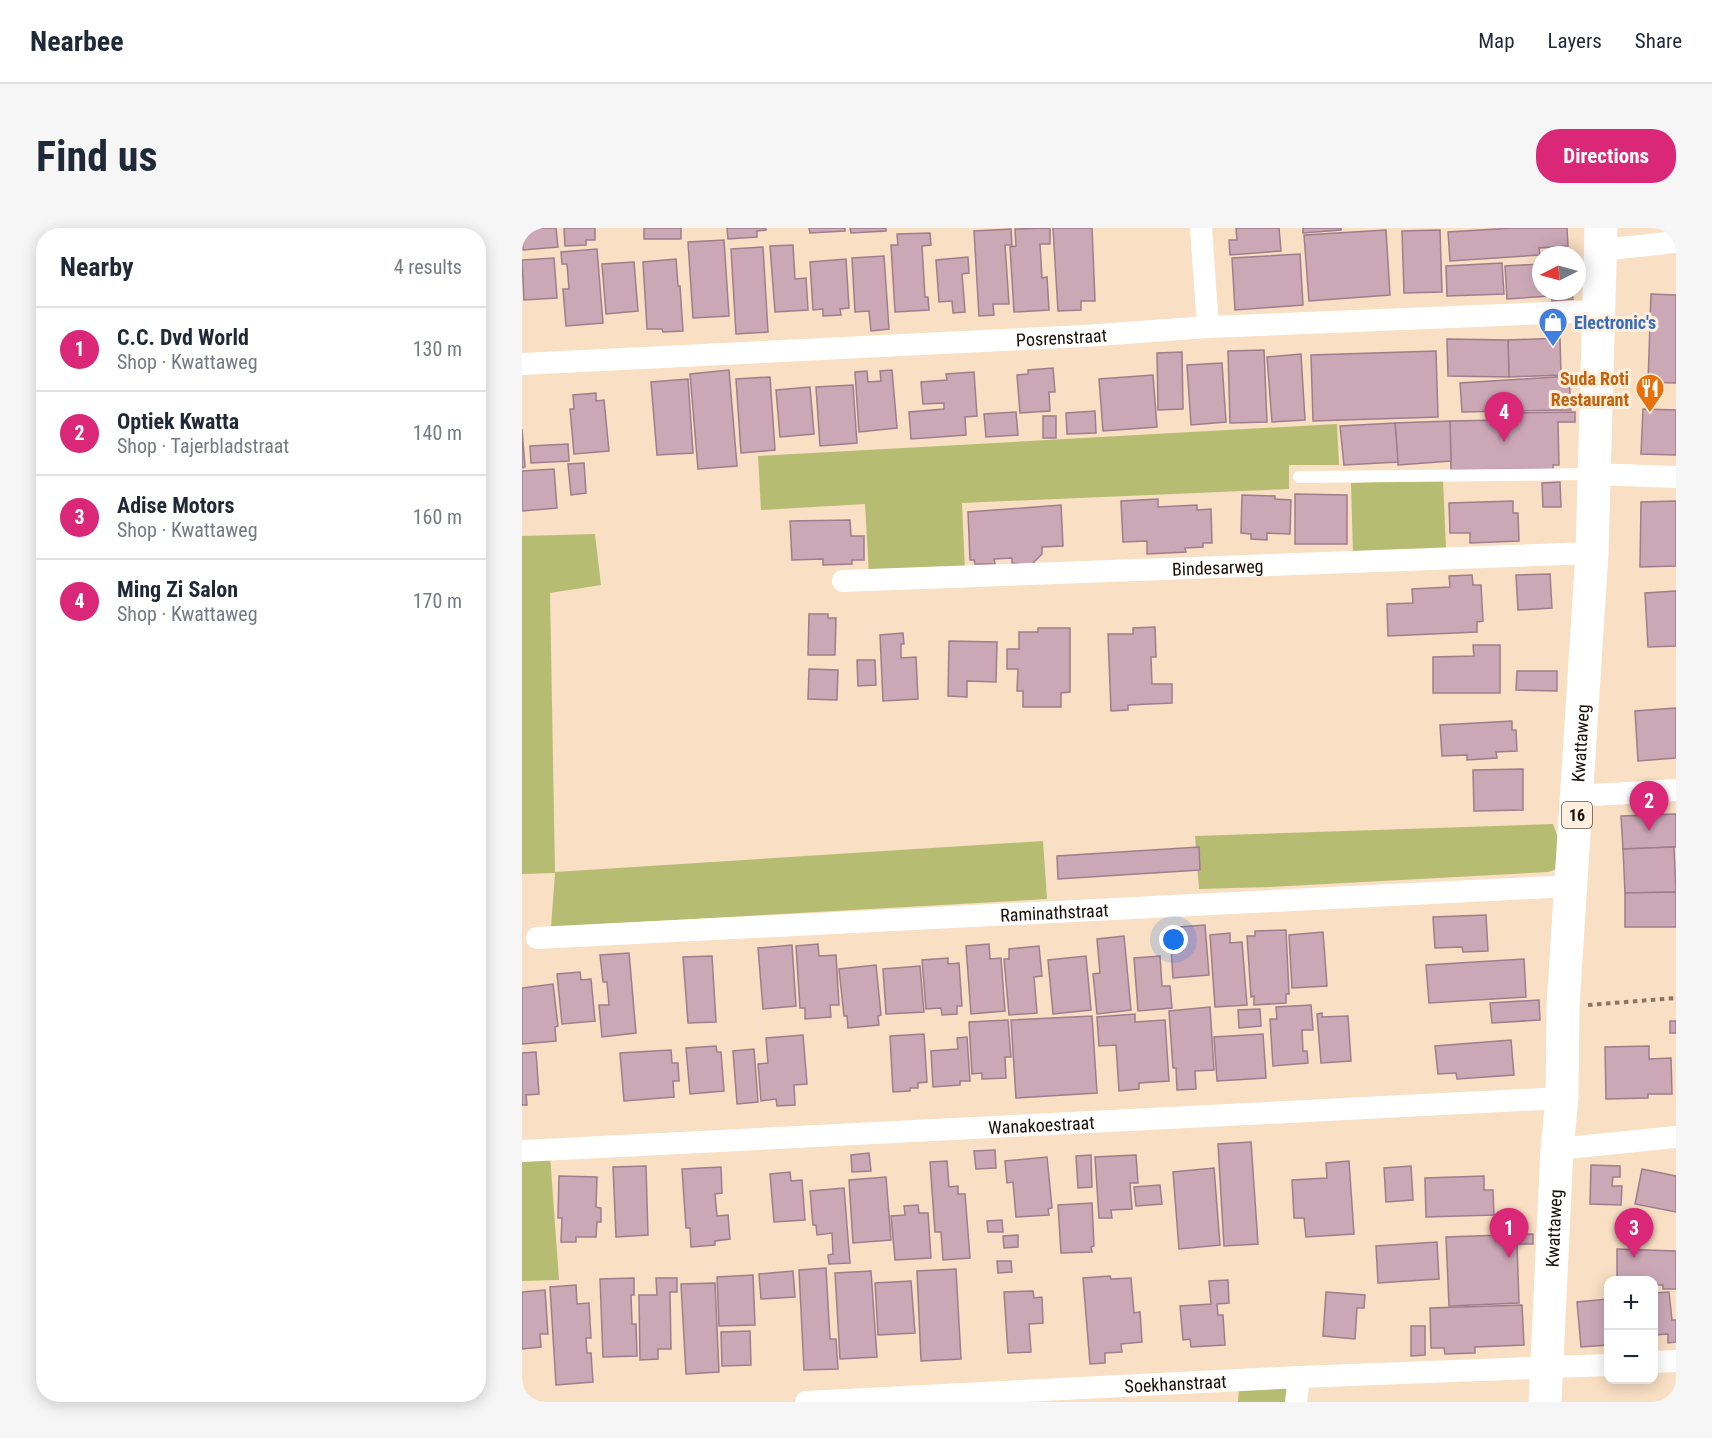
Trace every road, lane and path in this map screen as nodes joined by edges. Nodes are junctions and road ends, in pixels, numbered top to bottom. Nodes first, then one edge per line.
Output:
1 (1201, 228) edge
2 (1601, 239) edge
3 (1676, 242) edge
4 (1600, 311) junction
5 (1208, 327) junction
6 (522, 364) edge
7 (1593, 474) junction
8 (1299, 477) dead end
9 (1676, 477) edge
10 (1592, 553) junction
11 (843, 581) dead end
12 (1676, 790) edge
13 (1578, 796) junction
14 (1571, 886) junction
15 (537, 938) dead end
16 (1676, 998) edge
17 (1563, 1006) junction
18 (1562, 1098) junction
19 (1676, 1137) edge
20 (1557, 1149) junction
21 (522, 1151) edge
22 (1676, 1361) edge
23 (1658, 1362) edge
24 (1604, 1365) edge
25 (1546, 1368) junction
26 (1299, 1377) junction
27 (1050, 1396) edge
28 (806, 1402) edge
29 (1296, 1402) edge
30 (1545, 1402) edge

1 - 5 street
2 - 3 street
2 - 4 main road, Kwattaweg / 16
4 - 5 street, Posrenstraat
4 - 7 main road, Kwattaweg / 16
5 - 6 street, Posrenstraat
7 - 8 lane
7 - 9 street
7 - 10 main road, Kwattaweg / 16
10 - 11 street, Bindesarweg
10 - 13 main road, Kwattaweg / 16
12 - 13 street
13 - 14 main road, Kwattaweg / 16
14 - 15 street, Raminathstraat
14 - 17 main road, Kwattaweg / 16
16 - 17 path
17 - 18 main road, Kwattaweg / 16
18 - 20 main road, Kwattaweg / 16
18 - 21 street, Wanakoestraat
19 - 20 street
20 - 25 main road, Kwattaweg / 16
22 - 23 street
24 - 25 street, Soekhanstraat
25 - 26 street, Soekhanstraat
25 - 30 main road, Kwattaweg / 16
26 - 27 street, Soekhanstraat
26 - 29 street
27 - 28 street, Soekhanstraat

